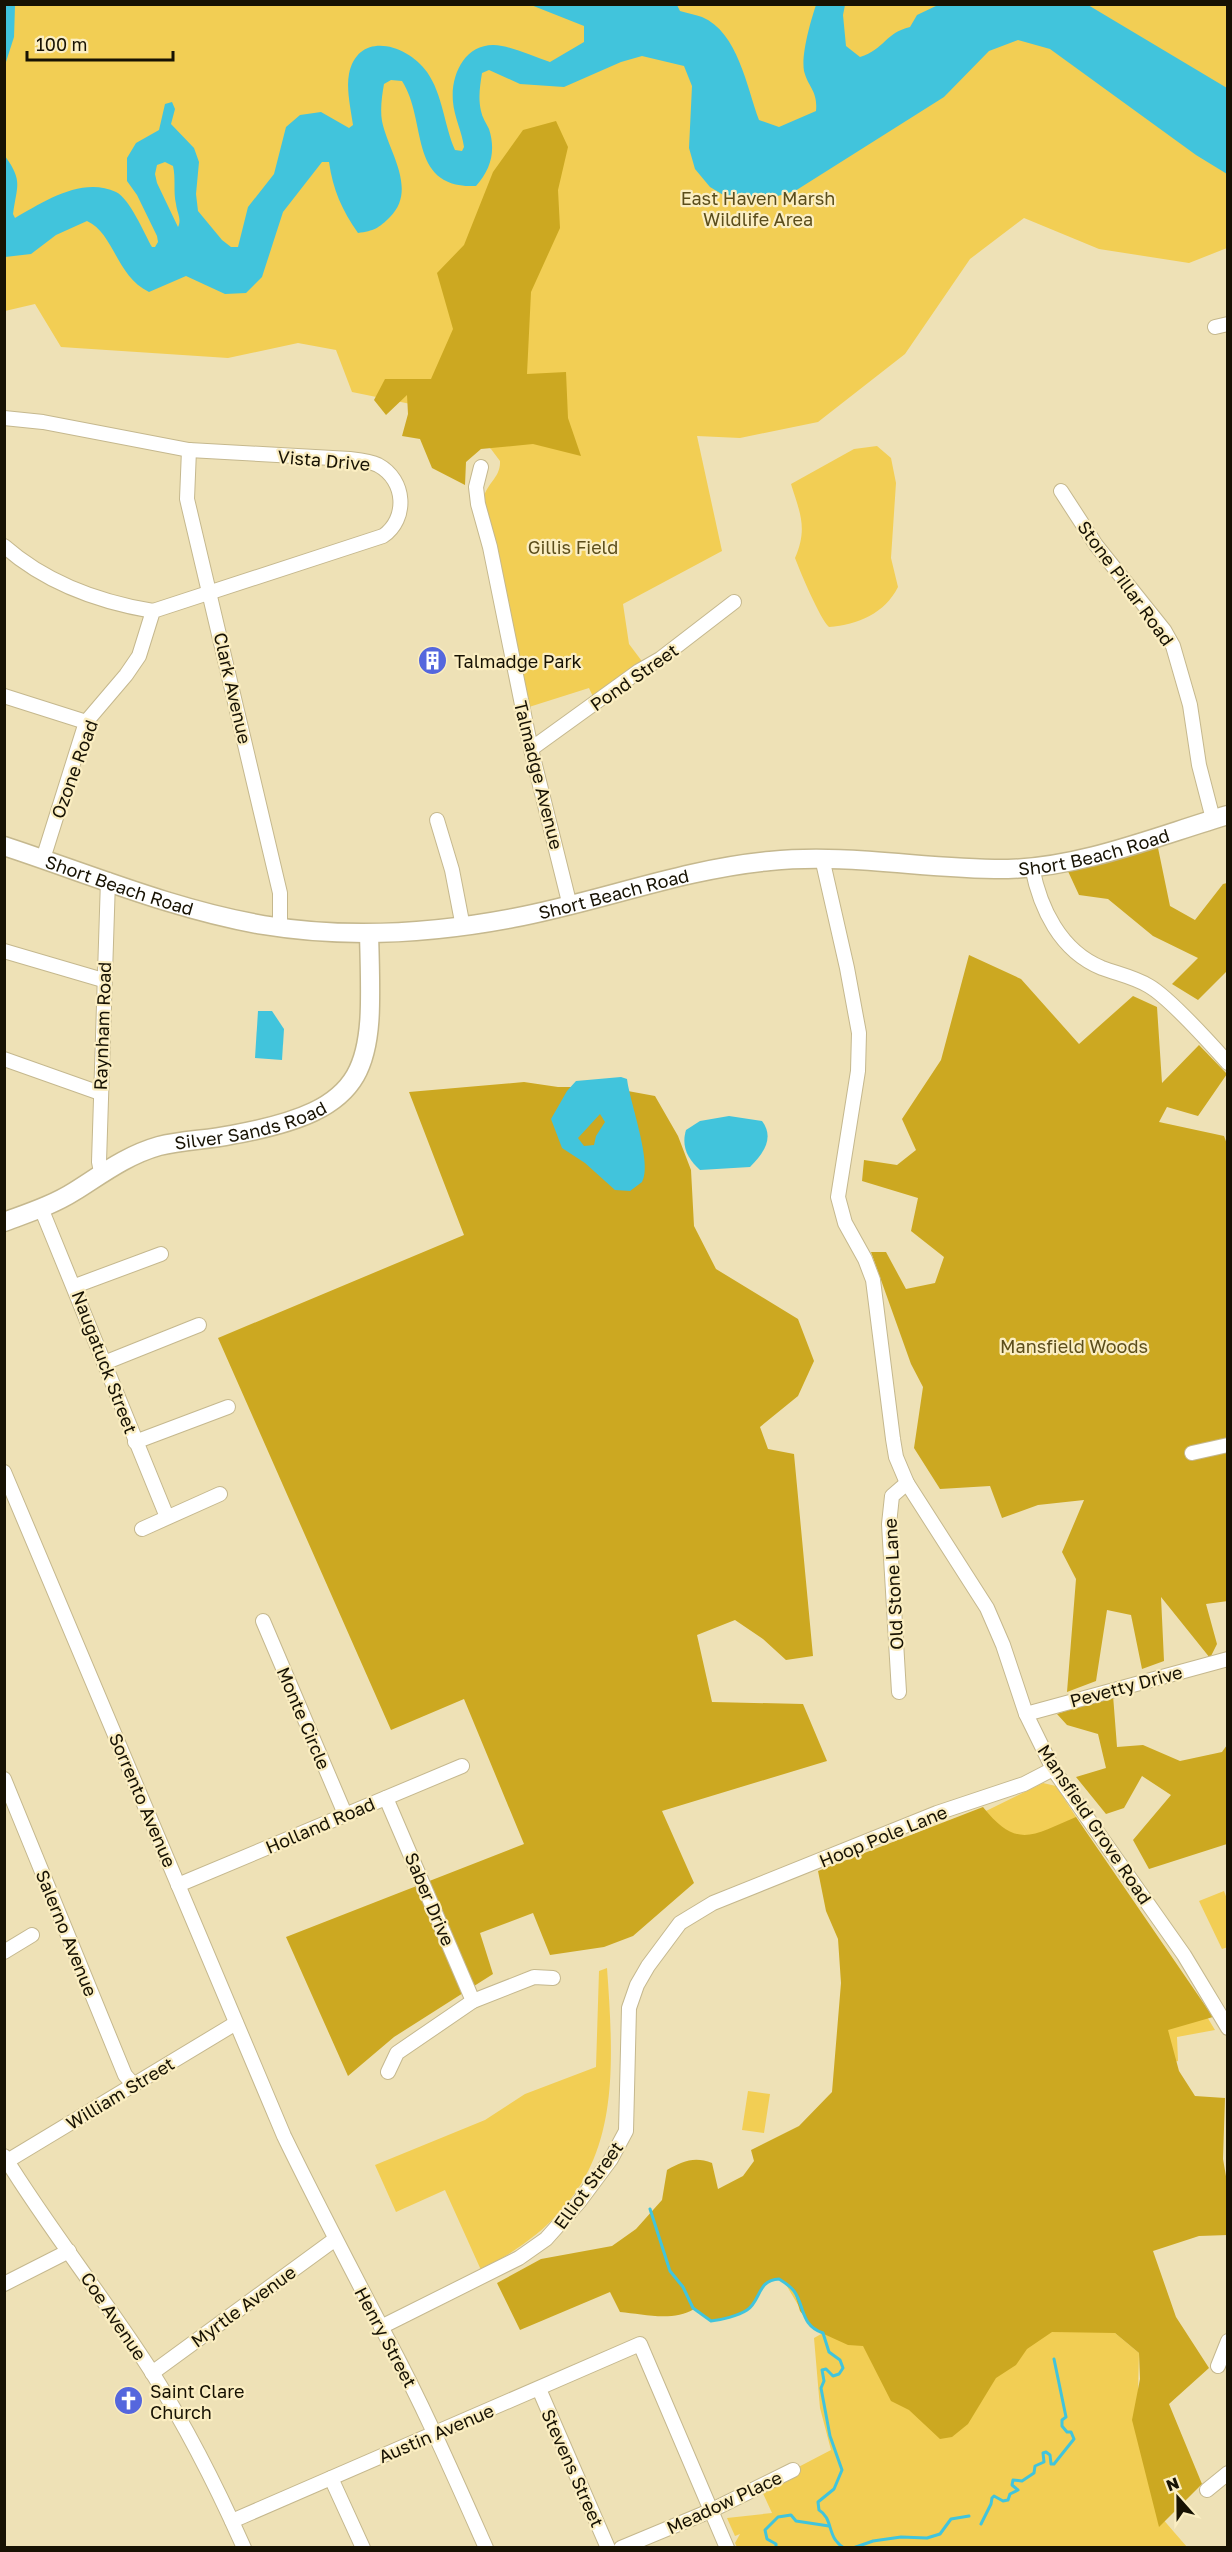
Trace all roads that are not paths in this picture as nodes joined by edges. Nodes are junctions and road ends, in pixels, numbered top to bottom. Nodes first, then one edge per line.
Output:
1 (4, 418) edge
2 (189, 450) junction
3 (481, 467) dead end
4 (1061, 491) dead end
5 (4, 546) edge
6 (211, 593) junction
7 (734, 602) dead end
8 (153, 611) junction
9 (4, 696) edge
10 (86, 722) junction
11 (531, 749) junction
12 (1220, 817) edge
13 (437, 820) dead end
14 (4, 846) edge
15 (822, 858) junction
16 (43, 859) junction
17 (1032, 867) junction
18 (108, 880) junction
19 (570, 906) junction
20 (280, 927) junction
21 (463, 927) junction
22 (369, 934) junction
23 (4, 951) edge
24 (103, 980) junction
25 (4, 1059) edge
26 (1227, 1063) edge
27 (100, 1093) junction
28 (102, 1172) junction
29 (41, 1208) junction
30 (4, 1222) edge
31 (160, 1254) dead end
32 (75, 1286) junction
33 (199, 1325) dead end
34 (104, 1363) junction
35 (228, 1407) dead end
36 (135, 1442) junction
37 (1227, 1445) edge
38 (1192, 1453) dead end
39 (4, 1472) edge
40 (907, 1483) junction
41 (220, 1494) dead end
42 (167, 1517) junction
43 (142, 1529) dead end
44 (263, 1621) dead end
45 (1227, 1659) edge
46 (899, 1692) dead end
47 (1026, 1714) junction
48 (462, 1766) dead end
49 (1053, 1769) junction
50 (4, 1779) edge
51 (386, 1798) junction
52 (345, 1814) junction
53 (178, 1885) junction
54 (713, 1903) joint
55 (32, 1935) dead end
56 (4, 1952) edge
57 (553, 1978) dead end
58 (473, 2001) junction
59 (236, 2023) junction
60 (1227, 2028) edge
61 (388, 2072) dead end
62 (133, 2084) junction
63 (281, 2129) joint
64 (6, 2160) edge
65 (334, 2240) junction
66 (69, 2251) junction
67 (4, 2284) edge
68 (381, 2327) junction
69 (1227, 2341) edge
70 (1218, 2366) dead end
71 (152, 2373) junction
72 (538, 2389) junction
73 (435, 2433) junction
74 (793, 2470) dead end
75 (1227, 2472) edge
76 (331, 2478) junction
77 (1207, 2490) dead end
78 (710, 2511) junction
79 (232, 2522) junction
80 (244, 2547) edge
81 (363, 2547) edge
82 (486, 2547) edge
83 (608, 2547) edge
84 (621, 2547) edge
85 (727, 2547) edge

1 - 2 street, Vista Drive
2 - 6 street, Clark Avenue
2 - 6 street, Vista Drive
3 - 11 street, Talmadge Avenue
4 - 12 street, Stone Pillar Road
5 - 8 street
6 - 8 street
6 - 20 street, Clark Avenue
7 - 11 street, Pond Street
8 - 10 street, Ozone Road
9 - 10 street
10 - 16 street, Ozone Road
11 - 19 street, Talmadge Avenue
12 - 17 main road, Short Beach Road
13 - 21 street
14 - 16 main road, Short Beach Road
15 - 17 main road, Short Beach Road
15 - 19 main road, Short Beach Road
15 - 40 street, Mansfield Grove Road
16 - 18 main road, Short Beach Road
17 - 26 street
18 - 20 main road, Short Beach Road
18 - 24 street, Raynham Road
19 - 21 main road, Short Beach Road
20 - 22 main road, Short Beach Road
21 - 22 main road, Short Beach Road
22 - 28 main road, Silver Sands Road
23 - 24 street
24 - 27 street, Raynham Road
25 - 27 street
27 - 28 street, Raynham Road
28 - 29 main road, Silver Sands Road
29 - 30 main road, Silver Sands Road
29 - 32 street, Naugatuck Street
31 - 32 street
32 - 34 street, Naugatuck Street
33 - 34 street
34 - 36 street, Naugatuck Street
35 - 36 street
36 - 42 street, Naugatuck Street
37 - 38 street
39 - 53 street, Sorrento Avenue
40 - 46 street, Old Stone Lane
40 - 47 street, Mansfield Grove Road
41 - 42 street
42 - 43 street
44 - 52 street, Monte Circle
45 - 47 street, Pevetty Drive
47 - 49 street, Mansfield Grove Road
48 - 51 street, Holland Road
49 - 54 street, Hoop Pole Lane
49 - 60 street, Mansfield Grove Road
50 - 62 street, Salerno Avenue
51 - 52 street, Holland Road
51 - 58 street, Saber Drive
52 - 53 street, Holland Road
53 - 59 street, Sorrento Avenue
54 - 68 street, Elliot Street
55 - 56 street
57 - 58 street
58 - 61 street
59 - 62 street, William Street
59 - 63 street, Sorrento Avenue
62 - 64 street, William Street
63 - 65 street, Henry Street
64 - 66 street, Coe Avenue
65 - 68 street, Henry Street
65 - 71 street, Myrtle Avenue
66 - 67 street
66 - 71 street, Coe Avenue
68 - 73 street, Henry Street
69 - 70 street
71 - 79 street, Coe Avenue
72 - 73 street, Austin Avenue
72 - 78 street, Austin Avenue
72 - 83 street, Stevens Street
73 - 76 street, Austin Avenue
73 - 82 street, Henry Street
74 - 78 street, Meadow Place
75 - 77 street
76 - 79 street, Austin Avenue
76 - 81 street
78 - 84 street, Meadow Place
78 - 85 street
79 - 80 street, Coe Avenue

